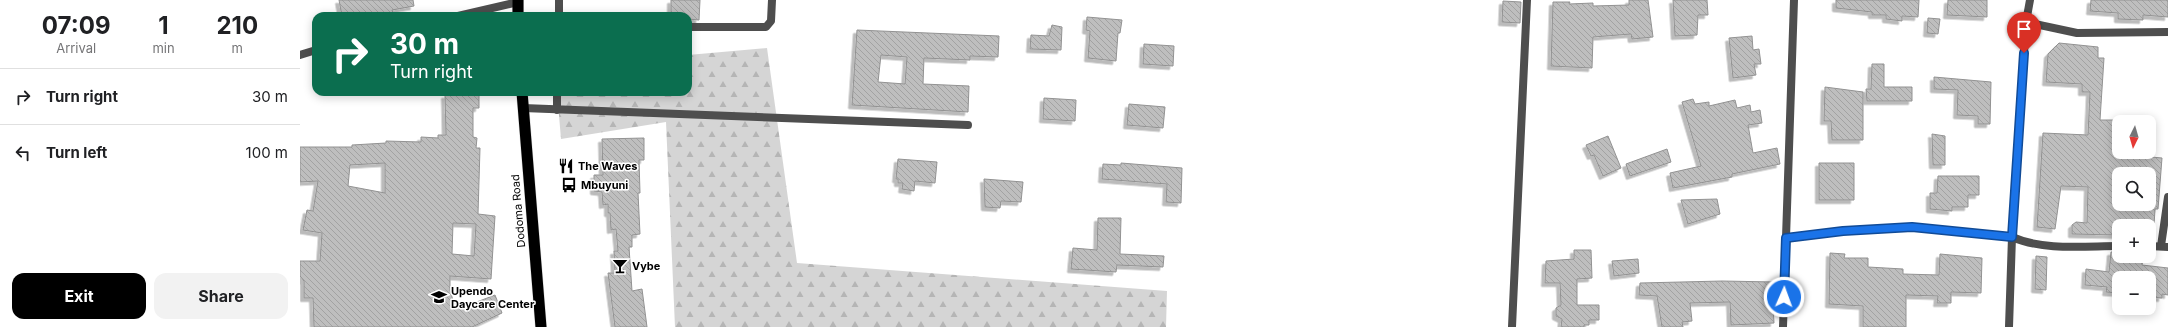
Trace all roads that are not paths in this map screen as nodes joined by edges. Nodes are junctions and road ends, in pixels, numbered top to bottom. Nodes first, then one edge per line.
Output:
1 (559, 0) edge
2 (772, 0) edge
3 (1527, 0) edge
4 (1794, 0) edge
5 (2030, 0) edge
6 (518, 1) edge
7 (474, 12) edge
8 (518, 12) edge
9 (558, 12) edge
10 (2026, 22) junction
11 (692, 27) edge
12 (2168, 32) edge
13 (312, 51) edge
14 (300, 54) edge
15 (522, 96) edge
16 (557, 96) edge
17 (523, 108) junction
18 (557, 110) junction
19 (968, 125) dead end
20 (2168, 197) edge
21 (2012, 237) junction
22 (1786, 238) junction
23 (2112, 246) edge
24 (2164, 247) edge
25 (541, 327) edge
26 (1512, 327) edge
27 (1783, 327) edge
28 (2009, 327) edge

1 - 9 street
2 - 11 street
3 - 26 street
4 - 22 street
5 - 10 street
6 - 7 street
6 - 8 highway
10 - 12 street
10 - 21 street
13 - 14 street
15 - 17 highway, Dodoma Road
16 - 18 street
17 - 18 street
17 - 25 highway, Dodoma Road
18 - 19 street
20 - 24 street
21 - 22 street
21 - 23 street
21 - 28 street
22 - 27 street

